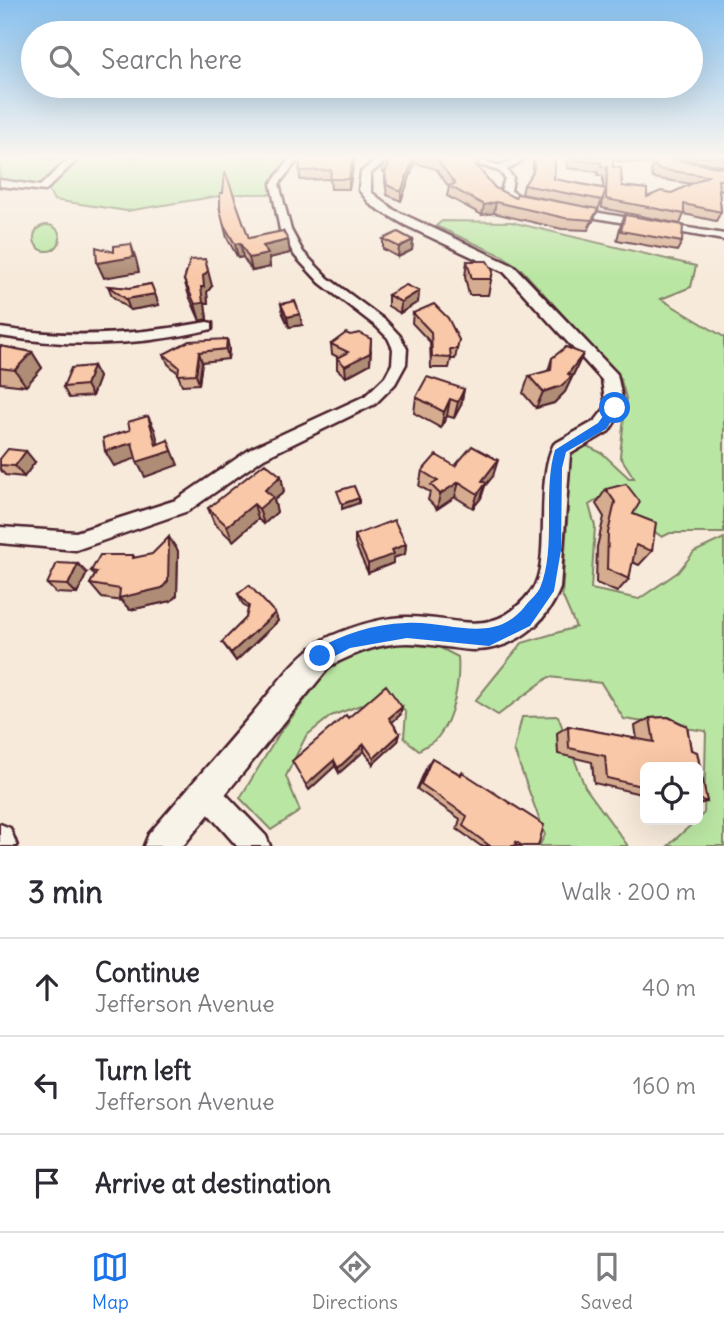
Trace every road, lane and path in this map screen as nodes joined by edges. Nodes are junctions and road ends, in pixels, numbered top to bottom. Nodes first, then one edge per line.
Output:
1 (277, 196) edge
2 (369, 196) edge
3 (511, 196) edge
4 (545, 207) edge
5 (558, 209) edge
6 (724, 237) edge
7 (207, 326) dead end
8 (0, 332) edge
9 (0, 535) edge
10 (207, 793) junction
11 (0, 838) edge
12 (3, 846) edge
13 (161, 846) edge
14 (256, 846) edge

1 - 9 street
2 - 10 street
3 - 4 street
5 - 6 street
7 - 8 street
10 - 13 street
10 - 14 street
11 - 12 street

